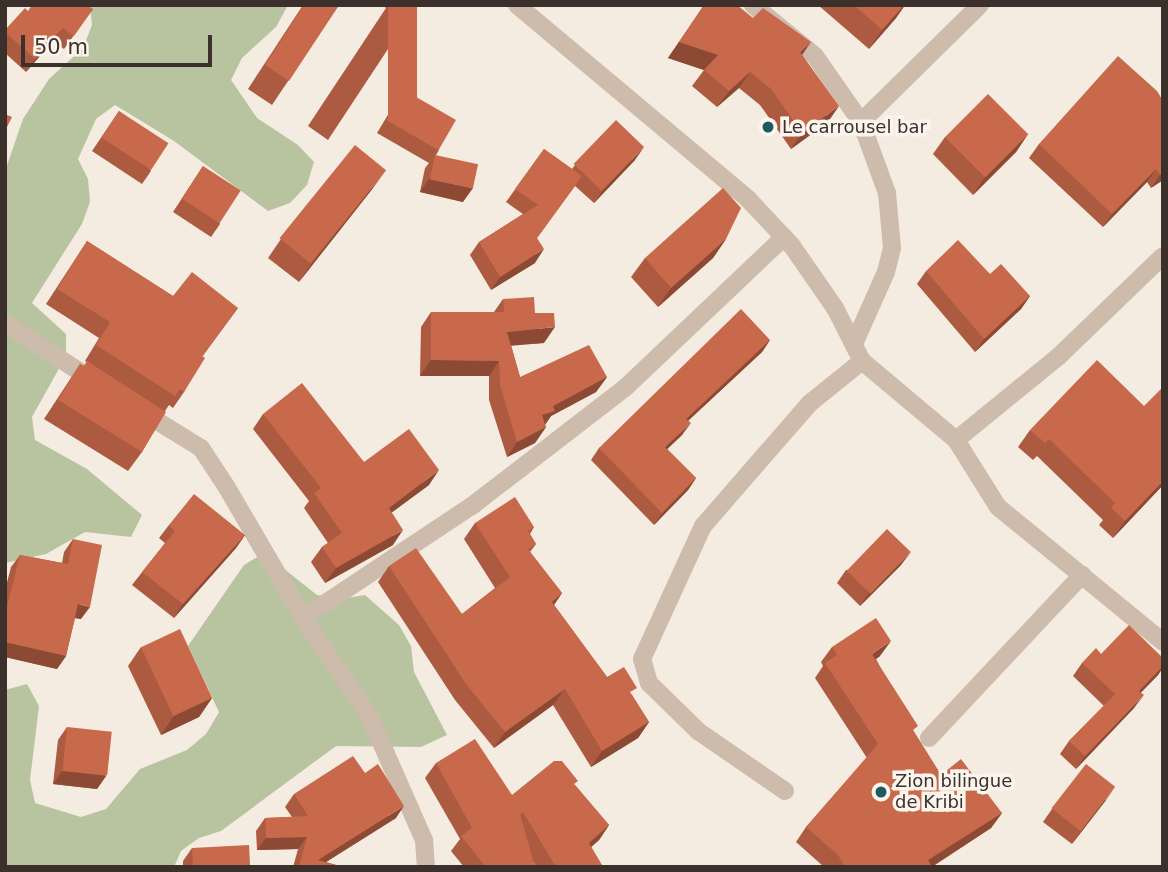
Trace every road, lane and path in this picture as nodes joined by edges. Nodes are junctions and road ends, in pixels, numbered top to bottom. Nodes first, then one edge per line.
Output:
1 (517, 5) edge
2 (753, 5) edge
3 (980, 5) edge
4 (861, 122) junction
5 (784, 237) junction
6 (1163, 256) edge
7 (5, 323) edge
8 (854, 344) junction
9 (862, 361) junction
10 (956, 440) junction
11 (1082, 575) junction
12 (303, 618) junction
13 (1163, 642) edge
14 (929, 738) dead end
15 (785, 791) dead end
16 (426, 867) edge

1 - 5 street
2 - 4 street
3 - 4 street
4 - 8 street
5 - 8 street
5 - 12 street
6 - 10 street
7 - 12 street
8 - 9 street
9 - 10 street
9 - 15 street
10 - 11 street
11 - 13 street
11 - 14 street
12 - 16 street

